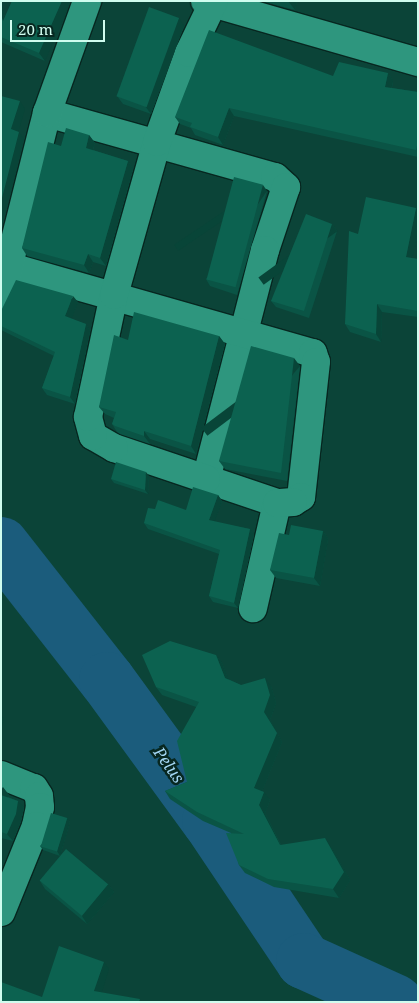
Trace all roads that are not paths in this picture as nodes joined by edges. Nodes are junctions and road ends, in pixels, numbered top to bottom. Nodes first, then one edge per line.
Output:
1 (87, 1) edge
2 (211, 2) edge
3 (418, 62) edge
4 (48, 113) junction
5 (157, 142) junction
6 (8, 266) junction
7 (114, 295) junction
8 (1, 296) edge
9 (246, 334) junction
10 (206, 479) junction
11 (277, 503) junction
12 (252, 608) dead end
13 (1, 775) edge
14 (1, 912) edge

1 - 4 street
2 - 3 street
2 - 5 street
4 - 5 street
4 - 6 street
5 - 7 street
5 - 9 street
6 - 7 street
6 - 8 street
7 - 9 street
7 - 10 street
9 - 10 street
9 - 11 street
10 - 11 street
11 - 12 street
13 - 14 street

